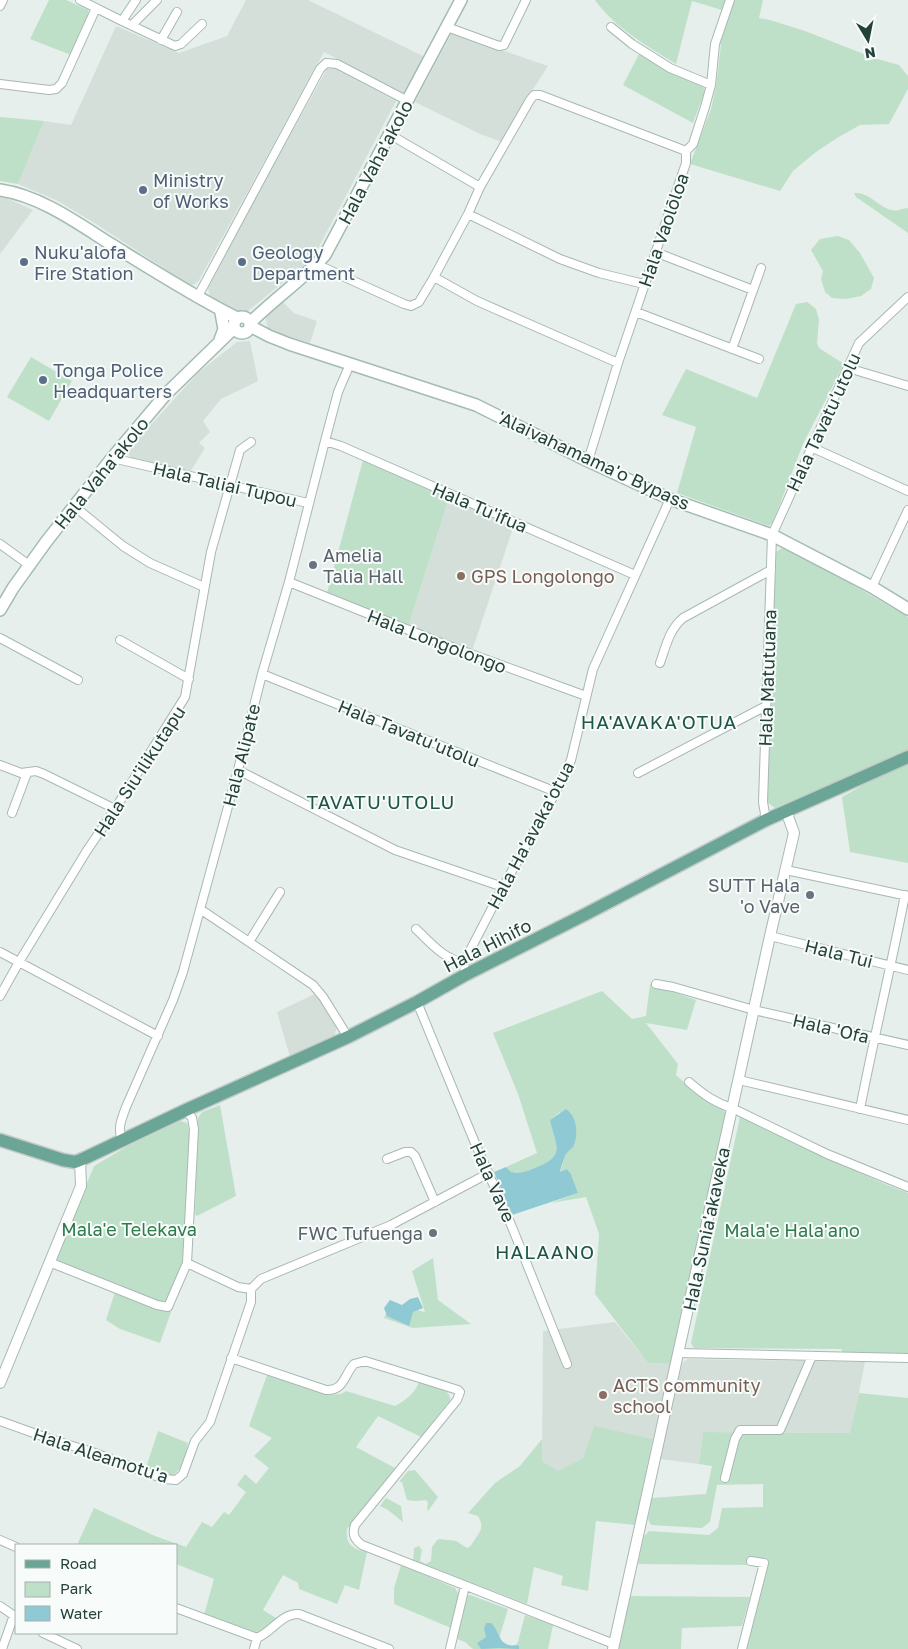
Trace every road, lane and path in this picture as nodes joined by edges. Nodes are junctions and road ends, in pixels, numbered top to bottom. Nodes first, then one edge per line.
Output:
1 (3, 0) edge
2 (80, 0) edge
3 (136, 0) edge
4 (157, 0) edge
5 (461, 0) edge
6 (526, 0) edge
7 (730, 0) edge
8 (0, 6) edge
9 (96, 8) junction
10 (177, 12) dead end
11 (122, 21) junction
12 (202, 24) dead end
13 (132, 25) junction
14 (447, 26) junction
15 (611, 27) dead end
16 (161, 40) junction
17 (0, 84) edge
18 (711, 85) junction
19 (408, 101) junction
20 (389, 134) junction
21 (686, 151) junction
22 (480, 187) junction
23 (0, 190) edge
24 (468, 214) junction
25 (655, 252) junction
26 (316, 264) junction
27 (761, 268) dead end
28 (434, 277) junction
29 (644, 284) junction
30 (753, 290) junction
31 (908, 297) edge
32 (197, 298) junction
33 (266, 306) junction
34 (218, 310) junction
35 (636, 312) junction
36 (242, 325) junction
37 (267, 335) junction
38 (217, 344) junction
39 (732, 349) junction
40 (759, 359) dead end
41 (618, 363) junction
42 (350, 364) junction
43 (848, 368) junction
44 (908, 386) edge
45 (324, 441) junction
46 (251, 442) dead end
47 (811, 447) junction
48 (112, 458) junction
49 (588, 461) junction
50 (229, 484) junction
51 (908, 491) edge
52 (670, 499) junction
53 (308, 503) junction
54 (74, 506) junction
55 (908, 510) edge
56 (772, 535) junction
57 (0, 544) edge
58 (29, 565) junction
59 (771, 570) junction
60 (635, 575) junction
61 (289, 582) junction
62 (204, 587) junction
63 (872, 588) junction
64 (908, 609) edge
65 (0, 610) edge
66 (0, 638) edge
67 (120, 640) dead end
68 (660, 663) dead end
69 (262, 674) junction
70 (189, 679) junction
71 (78, 680) dead end
72 (586, 696) junction
73 (766, 706) junction
74 (908, 757) edge
75 (0, 765) edge
76 (238, 770) junction
77 (27, 773) junction
78 (638, 773) dead end
79 (556, 792) junction
80 (115, 809) junction
81 (786, 811) junction
82 (12, 813) dead end
83 (766, 820) junction
84 (786, 870) junction
85 (503, 887) junction
86 (280, 892) dead end
87 (906, 896) edge
88 (200, 910) junction
89 (416, 929) dead end
90 (770, 936) junction
91 (249, 942) junction
92 (0, 952) edge
93 (19, 962) junction
94 (892, 966) junction
95 (464, 968) junction
96 (908, 970) edge
97 (656, 984) dead end
98 (0, 996) edge
99 (417, 1002) junction
100 (754, 1010) junction
101 (158, 1036) junction
102 (874, 1037) junction
103 (348, 1038) junction
104 (908, 1045) edge
105 (739, 1080) junction
106 (689, 1082) dead end
107 (732, 1108) junction
108 (860, 1109) junction
109 (186, 1110) junction
110 (908, 1120) edge
111 (0, 1140) edge
112 (122, 1140) junction
113 (80, 1159) junction
114 (387, 1159) dead end
115 (489, 1173) junction
116 (908, 1187) edge
117 (436, 1202) junction
118 (49, 1262) junction
119 (188, 1263) junction
120 (251, 1289) junction
121 (678, 1353) junction
122 (812, 1356) junction
123 (232, 1358) junction
124 (908, 1358) edge
125 (567, 1364) dead end
126 (0, 1382) edge
127 (0, 1421) edge
128 (725, 1478) dead end
129 (0, 1540) edge
130 (15, 1547) edge
131 (752, 1561) dead end
132 (465, 1586) junction
133 (0, 1606) edge
134 (178, 1609) edge
135 (15, 1616) edge
136 (45, 1634) edge
137 (257, 1638) junction
138 (613, 1646) edge
139 (2, 1649) edge
140 (77, 1649) edge
141 (254, 1649) edge
142 (389, 1649) edge
143 (450, 1649) edge
144 (742, 1649) edge

1 - 8 street
2 - 9 street
3 - 11 street
4 - 13 street
5 - 14 main road, Hala Vaha'akolo
6 - 14 street
7 - 18 street, Hala Vaolōloa
9 - 11 street
9 - 17 street
10 - 16 street
11 - 13 street
12 - 16 street
13 - 16 street
14 - 19 main road, Hala Vaha'akolo
15 - 18 street
18 - 21 street, Hala Vaolōloa
19 - 20 main road, Hala Vaha'akolo
19 - 32 street
20 - 22 street
20 - 26 main road, Hala Vaha'akolo
21 - 22 street
21 - 25 street, Hala Vaolōloa
22 - 24 street
23 - 32 main road, 'Alaivahamama'o Bypass
24 - 28 street
24 - 29 street
25 - 29 street, Hala Vaolōloa
25 - 30 street
26 - 28 street
26 - 33 main road, Hala Vaha'akolo
27 - 30 street
28 - 41 street
29 - 35 street, Hala Vaolōloa
30 - 39 street
31 - 43 street, Hala Tavatu'utolu
32 - 34 main road, 'Alaivahamama'o Bypass
33 - 36 main road, Hala Vaha'akolo
33 - 37 main road
34 - 36 main road, 'Alaivahamama'o Bypass
34 - 38 main road
35 - 39 street
35 - 41 street, Hala Vaolōloa
36 - 37 main road, 'Alaivahamama'o Bypass
36 - 38 main road, Hala Vaha'akolo
37 - 42 main road, 'Alaivahamama'o Bypass
38 - 48 main road, Hala Vaha'akolo
39 - 40 street
41 - 49 street, Hala Vaolōloa
42 - 45 street, Hala Alipate
42 - 49 main road, 'Alaivahamama'o Bypass
43 - 44 street
43 - 47 street, Hala Tavatu'utolu
45 - 53 street, Hala Alipate
45 - 60 street, Hala Tu'ifua
46 - 50 street, Hala Siu'ilikutapu
47 - 51 street
47 - 56 street, Hala Tavatu'utolu
48 - 50 street, Hala Taliai Tupou
48 - 54 main road, Hala Vaha'akolo
49 - 52 main road, 'Alaivahamama'o Bypass
50 - 53 street, Hala Taliai Tupou
50 - 62 street, Hala Siu'ilikutapu
52 - 56 main road, 'Alaivahamama'o Bypass
52 - 60 street, Hala Ha'avaka'otua
53 - 61 street, Hala Alipate
54 - 58 main road, Hala Vaha'akolo
54 - 62 street
55 - 63 street
56 - 59 street, Hala Matutuana
56 - 63 main road, 'Alaivahamama'o Bypass
57 - 58 street
58 - 65 main road, Hala Vaha'akolo
59 - 68 street
59 - 73 street, Hala Matutuana
60 - 72 street, Hala Ha'avaka'otua
61 - 69 street, Hala Alipate
61 - 72 street, Hala Longolongo
62 - 70 street, Hala Siu'ilikutapu
63 - 64 main road, 'Alaivahamama'o Bypass
66 - 71 street
67 - 70 street
69 - 76 street, Hala Alipate
69 - 79 street, Hala Tavatu'utolu
70 - 80 street, Hala Siu'ilikutapu
72 - 79 street, Hala Ha'avaka'otua
73 - 78 street
73 - 83 street, Hala Matutuana
74 - 81 main road, Hala Hihifo
75 - 77 street
76 - 85 street
76 - 88 street, Hala Alipate
77 - 80 street
77 - 82 street
79 - 85 street, Hala Ha'avaka'otua
80 - 93 street, Hala Siu'ilikutapu
81 - 83 main road, Hala Hihifo
81 - 84 street, Hala Sunia'akaveka
83 - 95 main road, Hala Hihifo
84 - 87 street
84 - 90 street, Hala Sunia'akaveka
85 - 95 street, Hala Ha'avaka'otua
86 - 91 street
87 - 94 street
88 - 91 street
88 - 101 street, Hala Alipate
89 - 95 street
90 - 94 street, Hala Tui
90 - 100 street, Hala Sunia'akaveka
91 - 103 street
92 - 93 street
93 - 98 street, Hala Siu'ilikutapu
93 - 101 street
94 - 96 street, Hala Tui
94 - 102 street
95 - 99 main road, Hala Hihifo
97 - 100 street, Hala 'Ofa
99 - 103 main road, Hala Hihifo
99 - 115 street, Hala Vave
100 - 102 street, Hala 'Ofa
100 - 105 street, Hala Sunia'akaveka
101 - 112 street, Hala Alipate
102 - 104 street, Hala 'Ofa
102 - 108 street
103 - 109 main road, Hala Hihifo
105 - 107 street, Hala Sunia'akaveka
105 - 108 street
106 - 107 street
107 - 116 street
107 - 121 street, Hala Sunia'akaveka
108 - 110 street
109 - 112 main road, Hala Hihifo
109 - 119 street
111 - 113 main road
112 - 113 main road, Hala Hihifo
113 - 118 street
114 - 117 street
115 - 117 street
115 - 125 street, Hala Vave
117 - 120 street
118 - 119 street
118 - 126 street
119 - 120 street
120 - 123 street, Hala Aleamotu'a
121 - 122 street
121 - 138 street, Hala Sunia'akaveka
122 - 124 street
122 - 128 street
123 - 127 street, Hala Aleamotu'a
123 - 132 street
129 - 130 street
131 - 144 street
132 - 138 street
132 - 143 street
133 - 135 street
134 - 137 street
135 - 139 street
136 - 140 street
137 - 141 street
137 - 142 street

